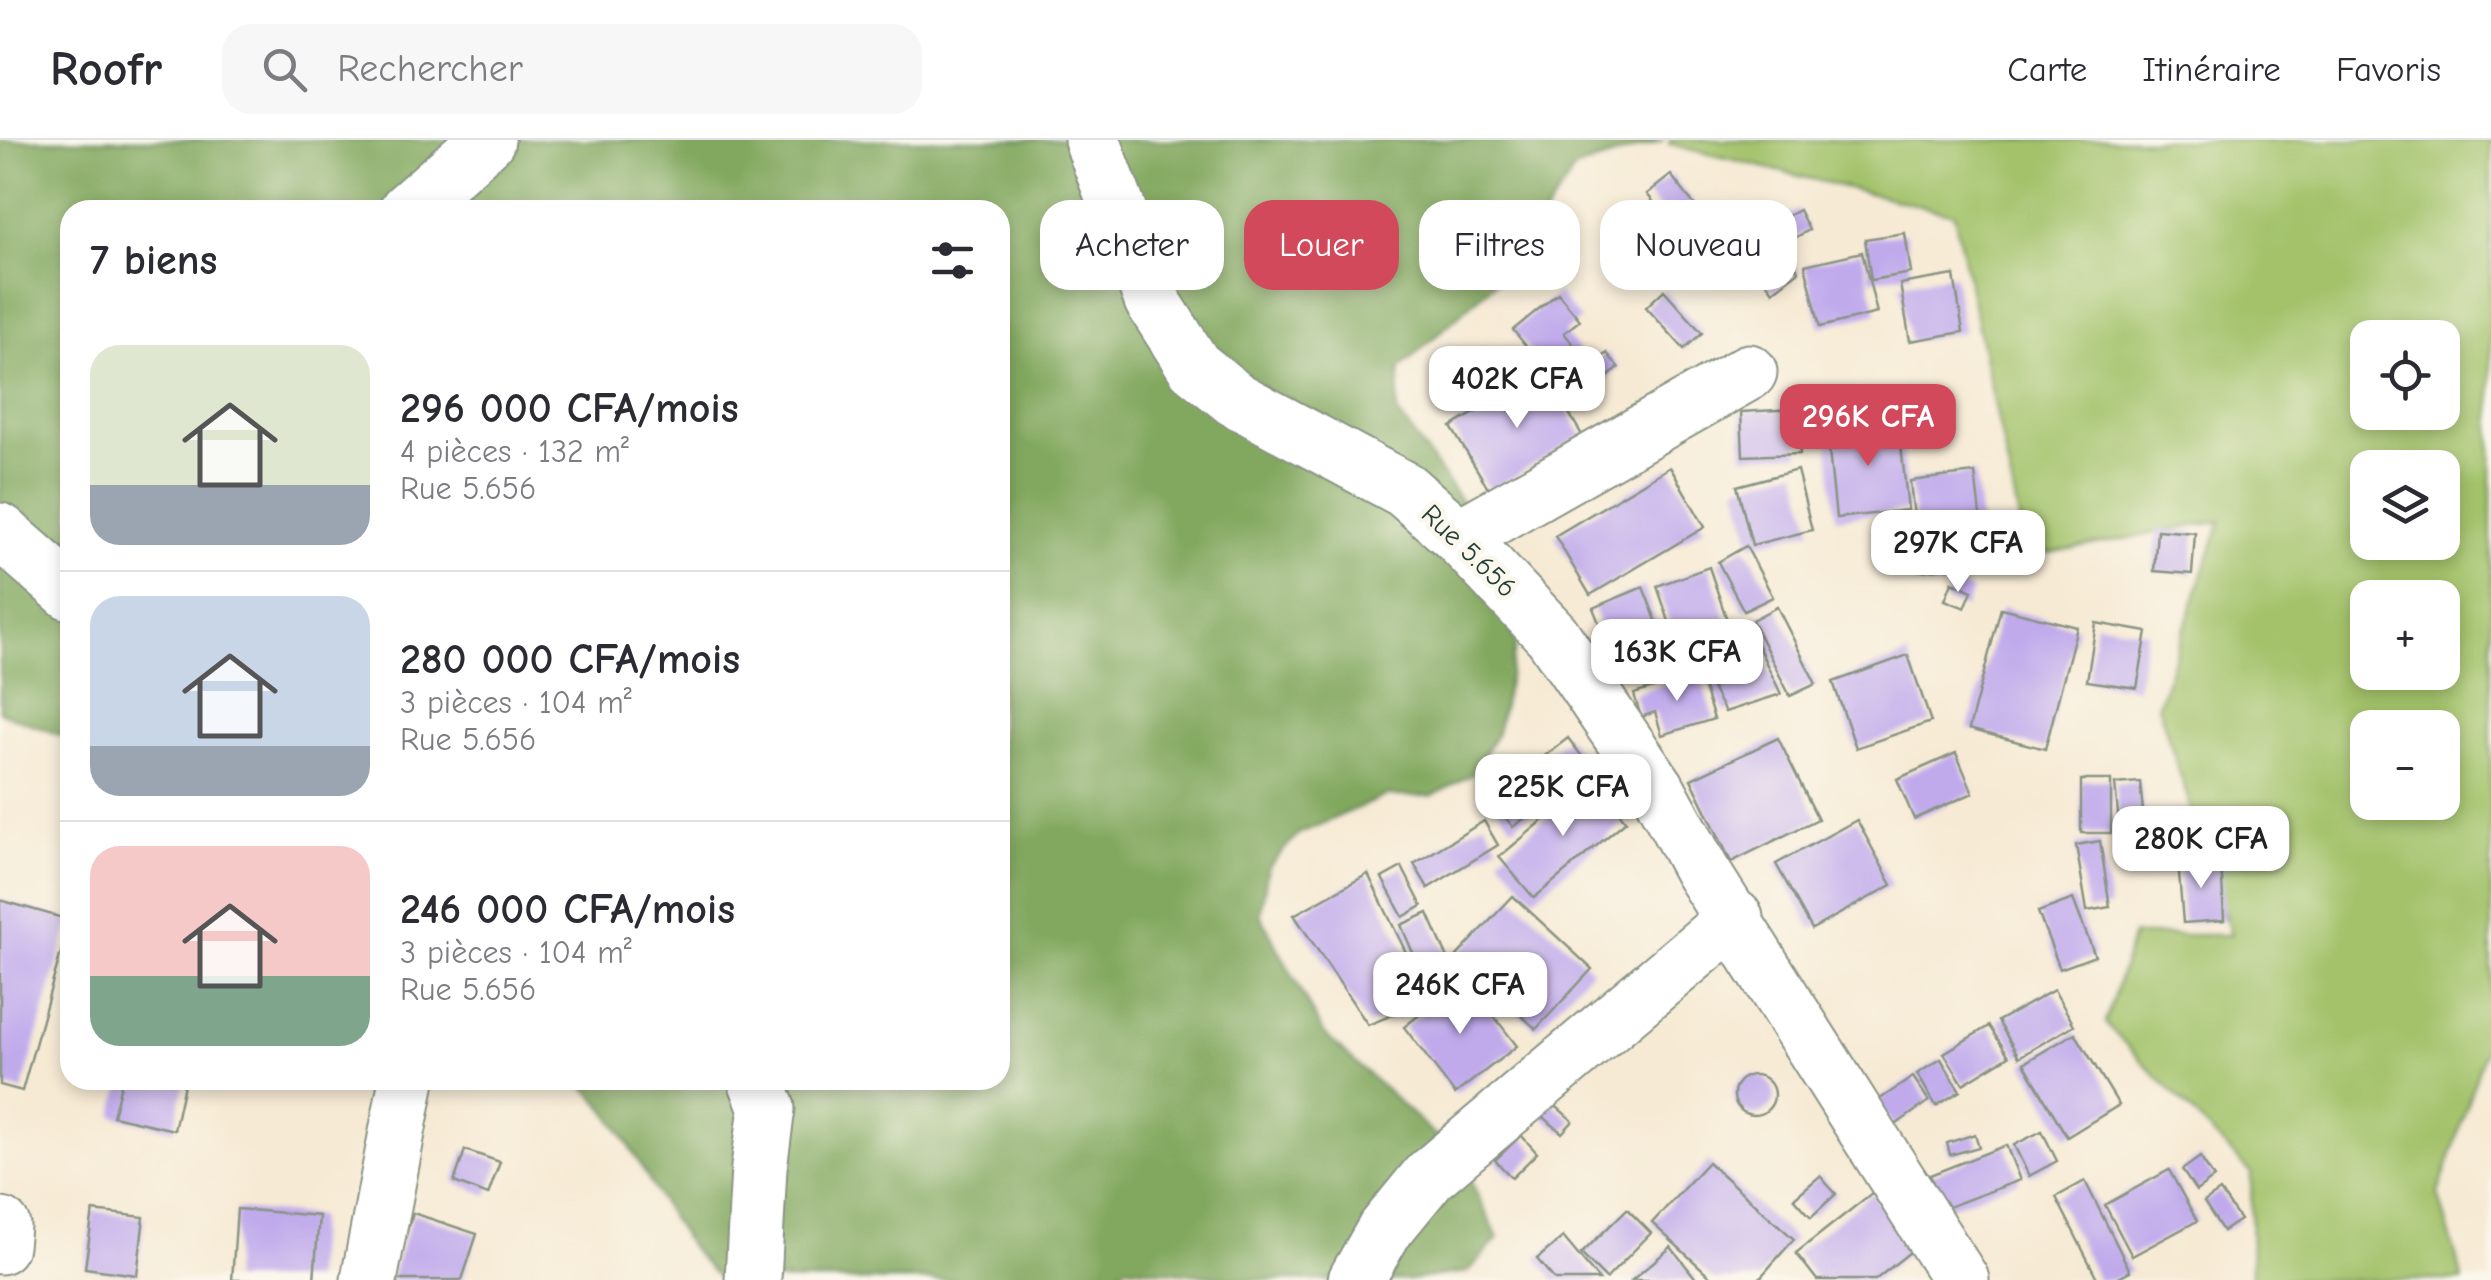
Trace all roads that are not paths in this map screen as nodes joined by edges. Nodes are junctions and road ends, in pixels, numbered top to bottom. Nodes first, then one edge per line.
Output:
1 (487, 140) edge
2 (1092, 140) edge
3 (418, 200) edge
4 (1749, 372) dead end
5 (0, 530) edge
6 (1459, 537) junction
7 (60, 570) edge
8 (1735, 918) junction
9 (405, 1090) edge
10 (760, 1090) edge
11 (369, 1280) edge
12 (753, 1280) edge
13 (1356, 1280) edge
14 (1961, 1280) edge

1 - 3 street
2 - 6 street, Rue 5.656
4 - 6 street
5 - 7 street
6 - 8 street, Rue 5.656
8 - 13 street
8 - 14 street, Rue 5.656
9 - 11 street
10 - 12 street

